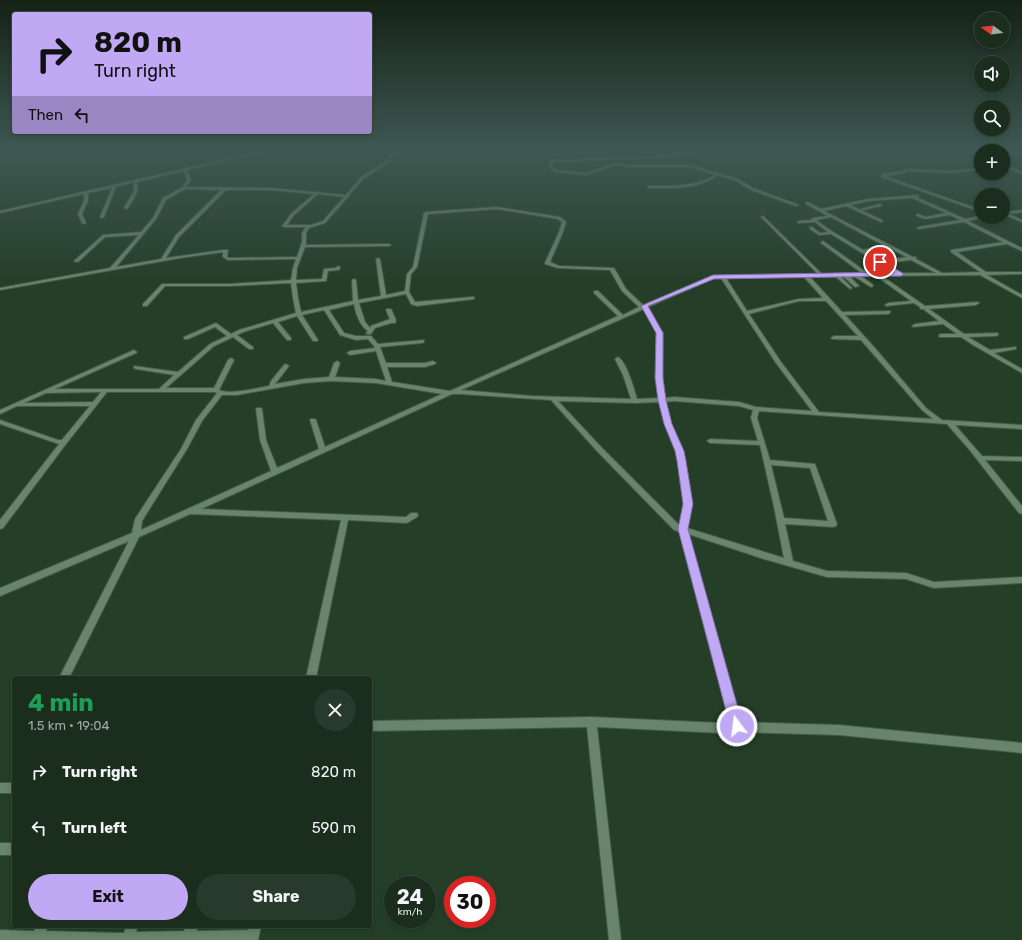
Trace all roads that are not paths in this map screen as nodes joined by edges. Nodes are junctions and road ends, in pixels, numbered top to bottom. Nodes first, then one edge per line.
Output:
1 (78, 194) edge
2 (86, 194) edge
3 (111, 194) edge
4 (133, 194) edge
5 (173, 194) edge
6 (219, 194) edge
7 (316, 194) joint
8 (766, 194) edge
9 (931, 194) edge
10 (934, 195) junction
11 (348, 196) joint
12 (913, 197) junction
13 (807, 202) dead end
14 (856, 202) junction
15 (797, 205) dead end
16 (847, 205) junction
17 (880, 205) dead end
18 (869, 207) junction
19 (126, 208) dead end
20 (863, 208) dead end
21 (974, 209) edge
22 (822, 210) junction
23 (1022, 211) edge
24 (0, 212) edge
25 (1010, 212) edge
26 (950, 214) junction
27 (918, 215) dead end
28 (833, 216) junction
29 (1010, 216) edge
30 (102, 217) dead end
31 (763, 217) dead end
32 (974, 219) edge
33 (815, 220) junction
34 (965, 220) junction
35 (881, 221) dead end
36 (1022, 221) edge
37 (799, 222) dead end
38 (84, 223) dead end
39 (311, 226) junction
40 (811, 228) dead end
41 (919, 228) dead end
42 (142, 233) junction
43 (832, 233) junction
44 (823, 242) dead end
45 (1008, 242) junction
46 (388, 245) dead end
47 (888, 245) junction
48 (304, 246) junction
49 (1022, 250) edge
50 (864, 251) junction
51 (299, 258) junction
52 (914, 258) junction
53 (378, 259) dead end
54 (163, 260) junction
55 (76, 261) dead end
56 (880, 262) junction
57 (338, 267) dead end
58 (111, 270) junction
59 (982, 273) junction
60 (1022, 273) edge
61 (820, 274) junction
62 (836, 274) junction
63 (844, 274) junction
64 (855, 274) junction
65 (867, 274) junction
66 (876, 274) junction
67 (901, 274) junction
68 (940, 274) junction
69 (805, 275) junction
70 (722, 276) junction
71 (354, 280) dead end
72 (294, 282) junction
73 (856, 286) dead end
74 (871, 286) dead end
75 (850, 288) dead end
76 (0, 289) edge
77 (407, 292) junction
78 (596, 292) dead end
79 (1020, 295) edge
80 (384, 296) junction
81 (472, 298) dead end
82 (827, 299) junction
83 (355, 302) junction
84 (913, 302) junction
85 (976, 304) dead end
86 (145, 305) dead end
87 (888, 305) dead end
88 (643, 306) junction
89 (325, 308) junction
90 (922, 308) junction
91 (389, 310) dead end
92 (888, 312) dead end
93 (746, 313) junction
94 (299, 314) junction
95 (841, 314) junction
96 (621, 316) junction
97 (274, 321) junction
98 (943, 322) junction
99 (915, 326) dead end
100 (370, 330) junction
101 (996, 334) dead end
102 (231, 335) junction
103 (941, 336) dead end
104 (963, 336) junction
105 (369, 337) junction
106 (186, 338) dead end
107 (289, 338) dead end
108 (834, 338) dead end
109 (862, 338) junction
110 (315, 340) dead end
111 (422, 341) dead end
112 (251, 348) dead end
113 (378, 348) junction
114 (1014, 348) dead end
115 (134, 352) dead end
116 (989, 352) junction
117 (350, 353) dead end
118 (618, 359) dead end
119 (231, 360) dead end
120 (337, 363) dead end
121 (434, 363) dead end
122 (384, 365) junction
123 (286, 366) dead end
124 (136, 367) dead end
125 (1021, 370) edge
126 (177, 374) junction
127 (331, 379) junction
128 (390, 384) junction
129 (271, 387) junction
130 (45, 391) junction
131 (105, 391) junction
132 (160, 391) junction
133 (218, 392) junction
134 (451, 393) junction
135 (553, 399) junction
136 (662, 400) junction
137 (635, 401) junction
138 (95, 404) junction
139 (15, 405) junction
140 (259, 409) dead end
141 (756, 409) junction
142 (0, 412) edge
143 (817, 413) junction
144 (312, 420) dead end
145 (0, 422) edge
146 (945, 422) junction
147 (1022, 427) edge
148 (710, 440) dead end
149 (64, 442) junction
150 (762, 443) junction
151 (323, 451) junction
152 (980, 458) junction
153 (1022, 459) edge
154 (767, 462) junction
155 (275, 473) junction
156 (190, 511) junction
157 (1022, 511) edge
158 (414, 515) dead end
159 (345, 517) junction
160 (781, 521) junction
161 (0, 526) edge
162 (683, 529) junction
163 (136, 535) junction
164 (789, 563) junction
165 (1022, 580) edge
166 (0, 592) edge
167 (65, 676) edge
168 (311, 676) edge
169 (591, 722) junction
170 (372, 726) edge
171 (737, 726) junction
172 (1022, 748) edge
173 (0, 788) edge
174 (12, 788) edge
175 (0, 849) edge
176 (12, 849) edge
177 (131, 928) edge
178 (191, 931) edge
179 (40, 932) edge
180 (253, 934) edge
181 (0, 936) edge
182 (128, 938) junction
183 (615, 940) edge

1 - 24 street
2 - 38 street
3 - 30 street
4 - 19 street
5 - 42 street
6 - 54 street
7 - 11 street
7 - 39 street
8 - 15 street
9 - 10 street
10 - 12 street
10 - 21 street
11 - 39 street
12 - 14 street
12 - 26 street
13 - 22 street
14 - 16 street
14 - 18 street
16 - 22 street
16 - 35 street
17 - 18 street
18 - 20 street
22 - 28 street
23 - 25 street
26 - 27 street
26 - 34 street
28 - 33 street
28 - 47 street
29 - 36 street
31 - 61 street
32 - 34 street
33 - 37 street
33 - 43 street
34 - 41 street
34 - 45 street
39 - 48 street
40 - 43 street
42 - 55 street
42 - 58 street
43 - 50 street
44 - 65 street
45 - 49 street
45 - 59 street
46 - 48 street
47 - 50 street
47 - 52 street
48 - 51 street
50 - 56 street
51 - 54 street
51 - 72 street
52 - 56 street
52 - 68 street
53 - 80 street
54 - 58 street
56 - 67 street
57 - 72 street
58 - 76 street
59 - 60 street
59 - 68 street
59 - 79 street
61 - 62 street
61 - 69 street
62 - 63 street
62 - 75 street
63 - 64 street
63 - 73 street
64 - 65 street
64 - 74 street
65 - 66 street
66 - 67 street
66 - 84 street
67 - 68 street
69 - 70 street
69 - 82 street
70 - 88 street
70 - 93 street
71 - 83 street
72 - 86 street
72 - 94 street
77 - 80 street
77 - 81 street
77 - 88 street
78 - 96 street
80 - 83 street
82 - 93 street
82 - 95 street
83 - 89 street
83 - 100 street
84 - 87 street
84 - 90 street
85 - 90 street
88 - 96 street
88 - 136 street
89 - 94 street
89 - 105 street
90 - 98 street
91 - 100 street
92 - 95 street
93 - 143 street
94 - 97 street
94 - 110 street
95 - 109 street
96 - 134 street
97 - 102 street
97 - 107 street
98 - 99 street
98 - 104 street
100 - 105 street
101 - 104 street
102 - 106 street
102 - 112 street
102 - 126 street
103 - 104 street
104 - 116 street
105 - 113 street
108 - 109 street
109 - 146 street
111 - 113 street
113 - 117 street
113 - 122 street
114 - 116 street
115 - 130 street
116 - 125 street
118 - 137 street
119 - 133 street
120 - 127 street
121 - 122 street
122 - 128 street
123 - 129 street
124 - 126 street
126 - 132 street
127 - 128 street
127 - 129 street
128 - 134 street
129 - 133 street
130 - 131 street
130 - 139 street
131 - 132 street
131 - 138 street
132 - 133 street
133 - 163 street
134 - 135 street
134 - 151 street
135 - 137 street
135 - 162 street
136 - 137 street
136 - 141 street
136 - 162 street
138 - 139 street
138 - 149 street
139 - 142 street
140 - 155 street
141 - 143 street
141 - 150 street
143 - 146 street
144 - 151 street
145 - 149 street
146 - 147 street
146 - 152 street
148 - 150 street
149 - 161 street
150 - 154 street
151 - 155 street
152 - 153 street
152 - 157 street
154 - 160 street
154 - 160 street
155 - 156 street
156 - 159 street
156 - 163 street
158 - 159 street
159 - 168 street
160 - 164 street
162 - 164 street
162 - 171 street
163 - 166 street
163 - 167 street
164 - 165 street
169 - 170 street
169 - 171 street
169 - 183 street
171 - 172 street
173 - 174 street
175 - 176 street
177 - 182 street
178 - 180 street
178 - 182 street
179 - 181 street
179 - 182 street

